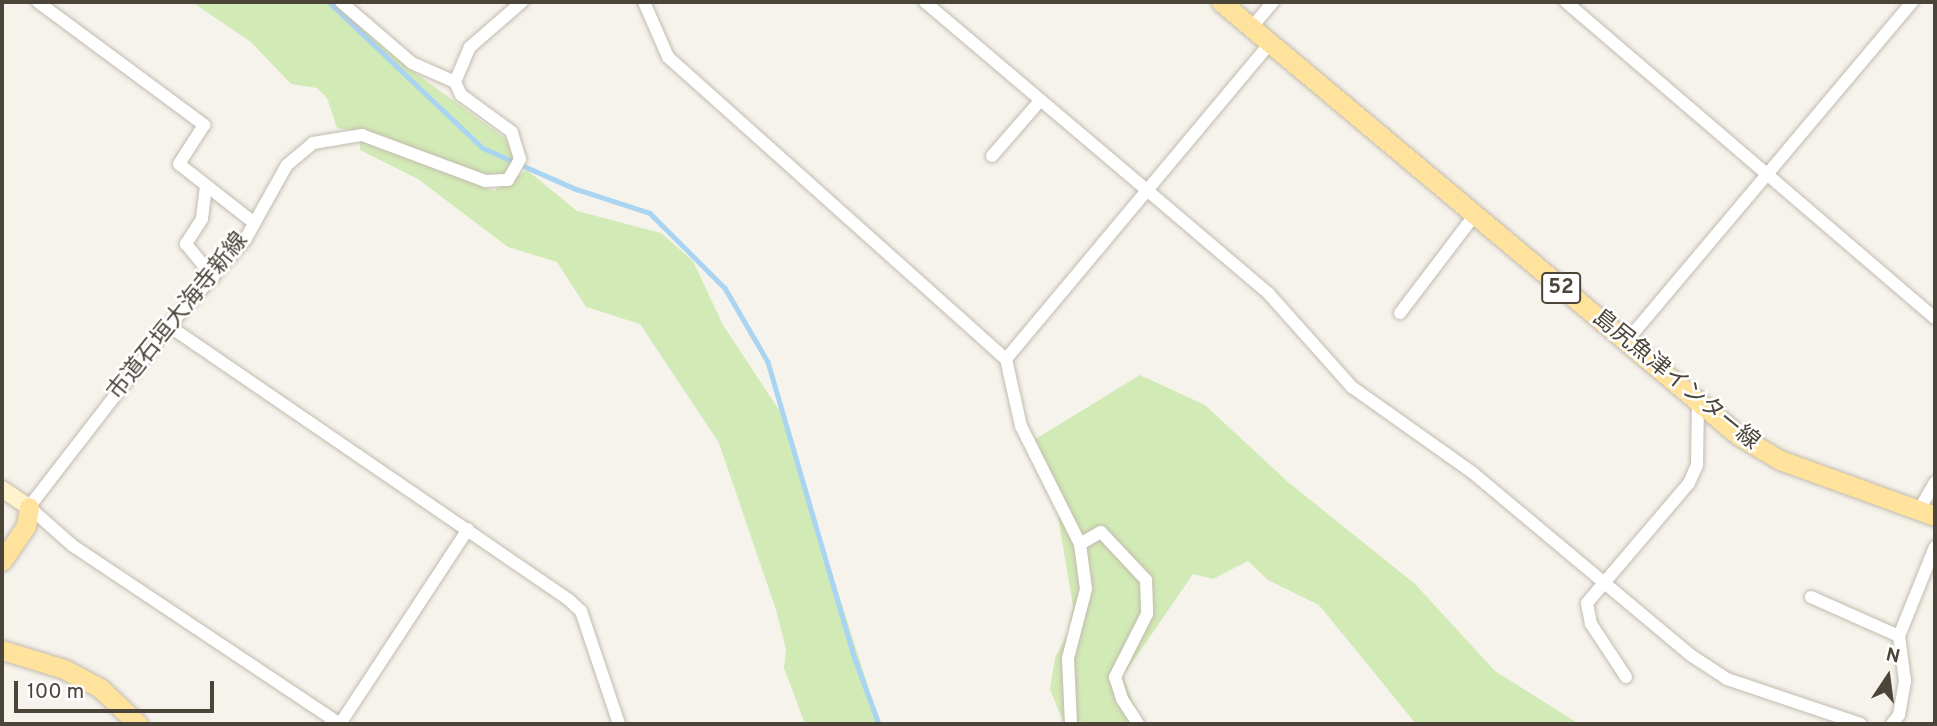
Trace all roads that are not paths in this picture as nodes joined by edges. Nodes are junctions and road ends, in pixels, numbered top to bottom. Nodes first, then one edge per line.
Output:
1 (38, 2) edge
2 (341, 2) edge
3 (522, 2) edge
4 (644, 2) edge
5 (925, 2) edge
6 (1221, 2) edge
7 (1273, 2) edge
8 (1566, 2) edge
9 (1912, 2) edge
10 (1252, 27) junction
11 (1270, 43) junction
12 (454, 82) junction
13 (1040, 102) junction
14 (992, 156) dead end
15 (1768, 174) junction
16 (206, 186) junction
17 (1146, 191) junction
18 (1474, 216) junction
19 (253, 222) junction
20 (213, 277) junction
21 (1400, 313) dead end
22 (1935, 318) edge
23 (169, 326) junction
24 (1625, 343) junction
25 (1006, 359) junction
26 (1698, 404) junction
27 (1935, 482) edge
28 (2, 489) edge
29 (29, 508) junction
30 (1927, 513) edge
31 (468, 529) junction
32 (1080, 544) junction
33 (1935, 547) edge
34 (2, 561) edge
35 (1603, 580) junction
36 (1811, 597) dead end
37 (1899, 636) junction
38 (2, 650) edge
39 (1626, 677) dead end
40 (138, 724) edge
41 (340, 724) edge
42 (619, 724) edge
43 (1071, 724) edge
44 (1138, 724) edge
45 (1861, 724) edge
46 (1892, 724) edge

1 - 16 street
2 - 12 street
3 - 12 street
4 - 25 street
5 - 13 street
6 - 10 main road, 島尻魚津インター線 / 52
7 - 10 street
8 - 15 street
9 - 15 street
10 - 11 main road, 島尻魚津インター線 / 52
11 - 17 street
11 - 18 main road, 島尻魚津インター線 / 52
12 - 19 street, 市道石垣大海寺新線
13 - 14 street
13 - 17 street
15 - 22 street
15 - 24 street
16 - 19 street
16 - 20 street
17 - 25 street
17 - 35 street
18 - 21 street
18 - 24 main road, 島尻魚津インター線 / 52
19 - 20 street, 市道石垣大海寺新線
20 - 23 street, 市道石垣大海寺新線
23 - 29 street, 市道石垣大海寺新線
23 - 31 street
24 - 26 main road, 島尻魚津インター線 / 52
25 - 32 street
26 - 30 main road, 島尻魚津インター線 / 52
26 - 35 street
27 - 30 street
28 - 29 main road
29 - 34 main road
29 - 41 street
31 - 41 street
31 - 42 street
32 - 43 street
32 - 44 street
33 - 37 street
35 - 39 street
35 - 45 street
36 - 37 street
37 - 46 street
38 - 40 main road

